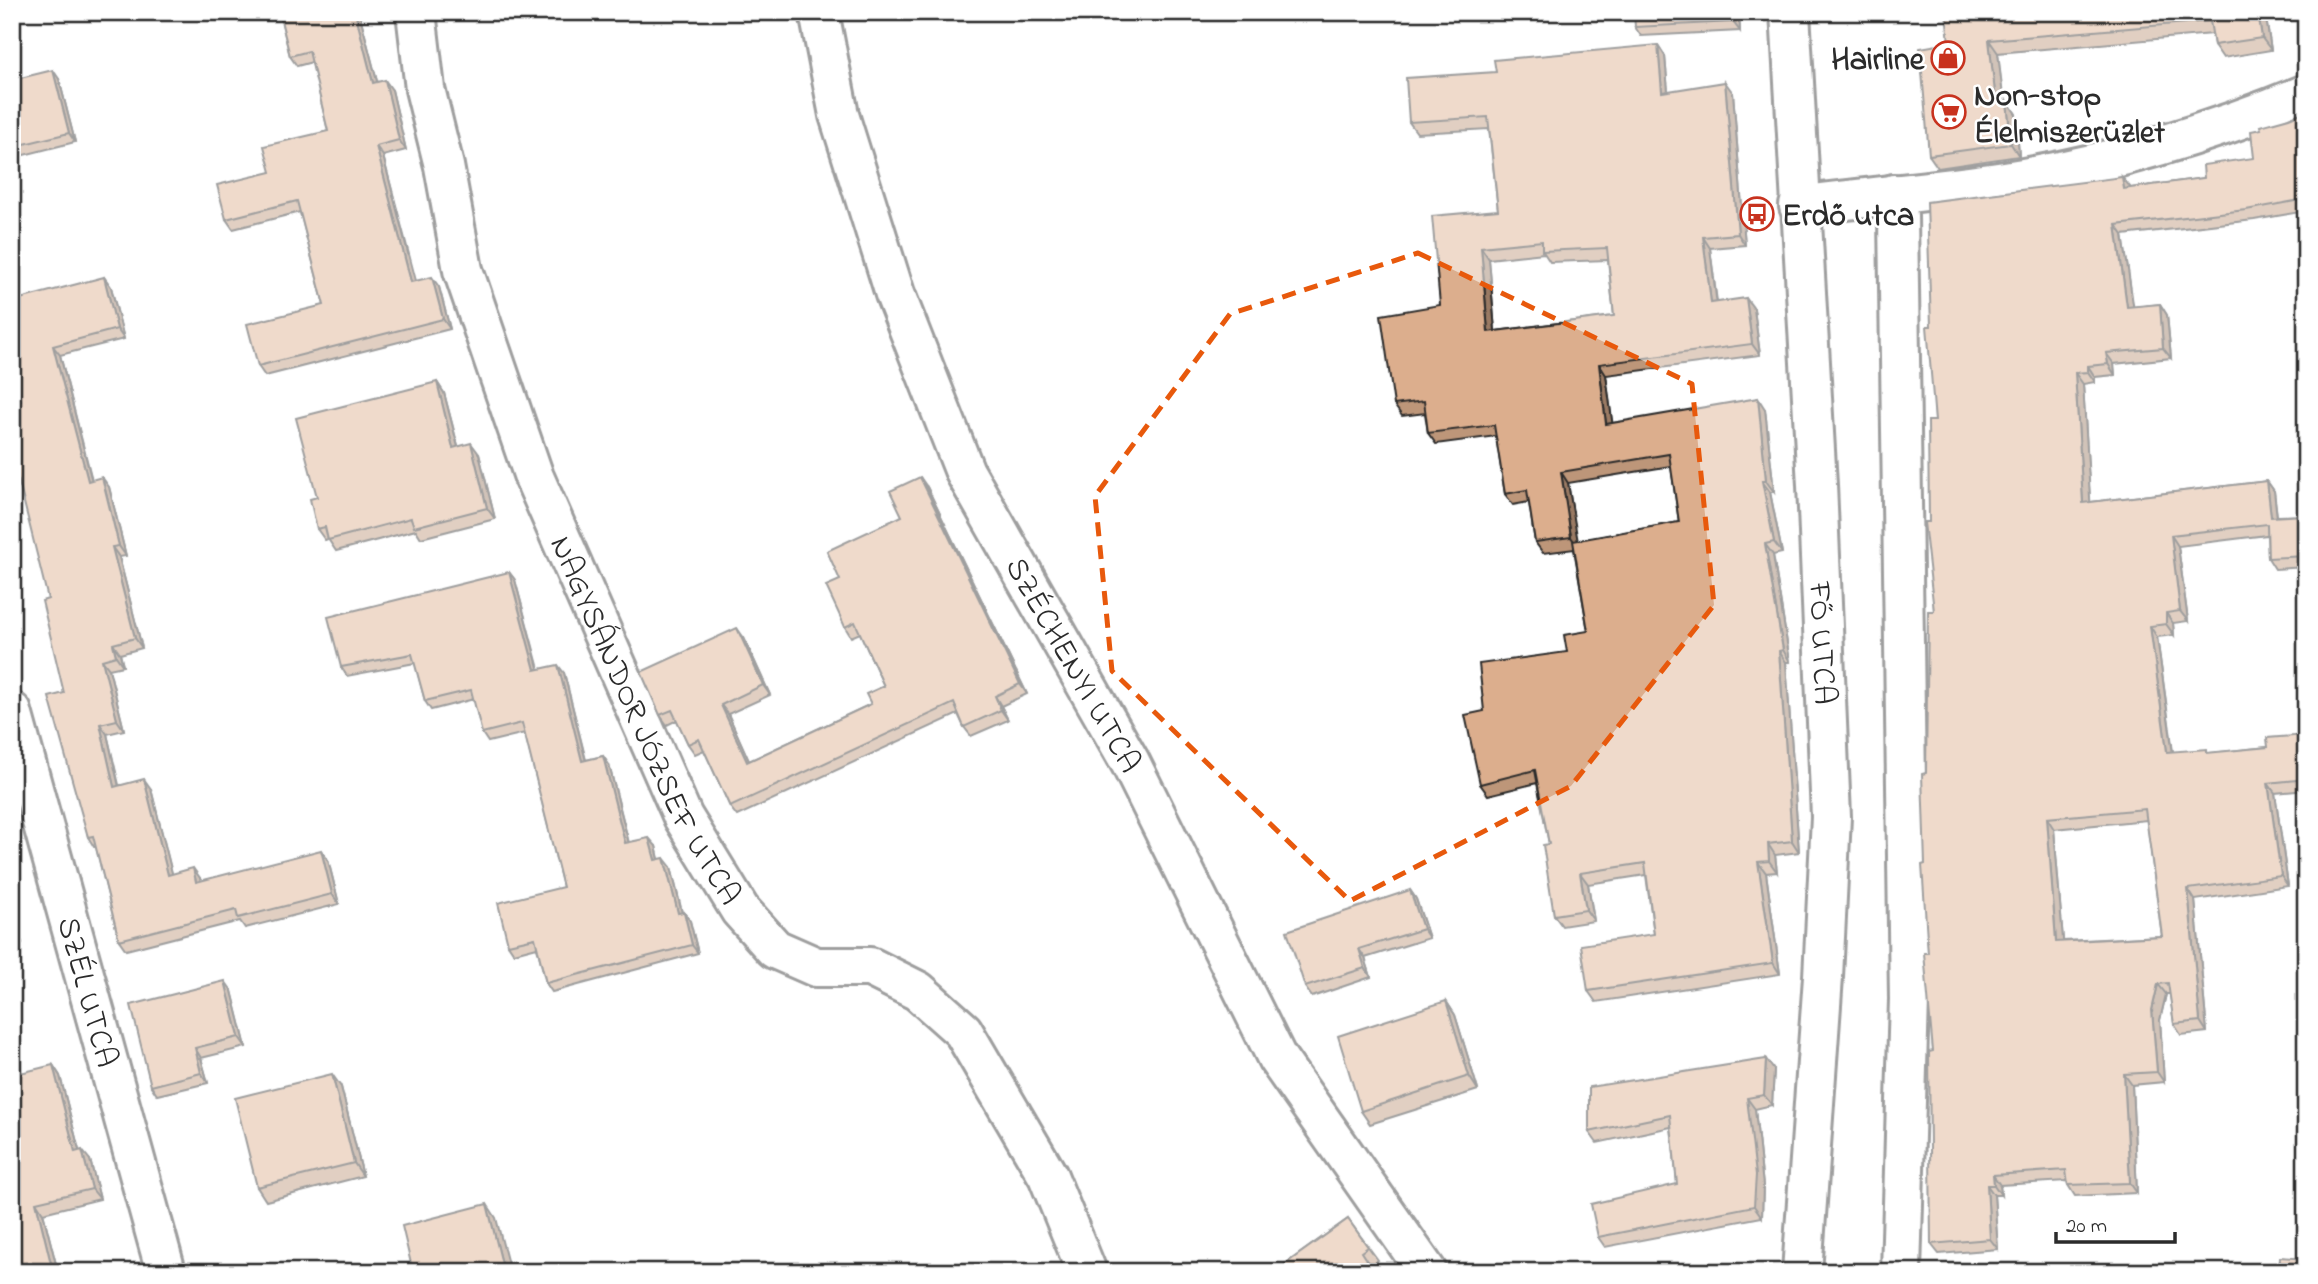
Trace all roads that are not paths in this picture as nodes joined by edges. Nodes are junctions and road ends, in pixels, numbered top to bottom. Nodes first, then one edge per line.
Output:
1 (416, 12) edge
2 (819, 12) edge
3 (1790, 12) edge
4 (2306, 94) edge
5 (1894, 194) junction
6 (1799, 206) junction
7 (12, 712) edge
8 (166, 1272) edge
9 (1087, 1272) edge
10 (1427, 1272) edge
11 (1802, 1272) edge
12 (1900, 1272) edge

1 - 9 street, NAGYSÁNDOR JÓZSEF UTCA
2 - 10 street, SZÉCHENYI UTCA
3 - 6 street, FŐ UTCA
4 - 5 street
5 - 6 street
5 - 12 street
6 - 11 street, FŐ UTCA
7 - 8 street, SZÉL UTCA

